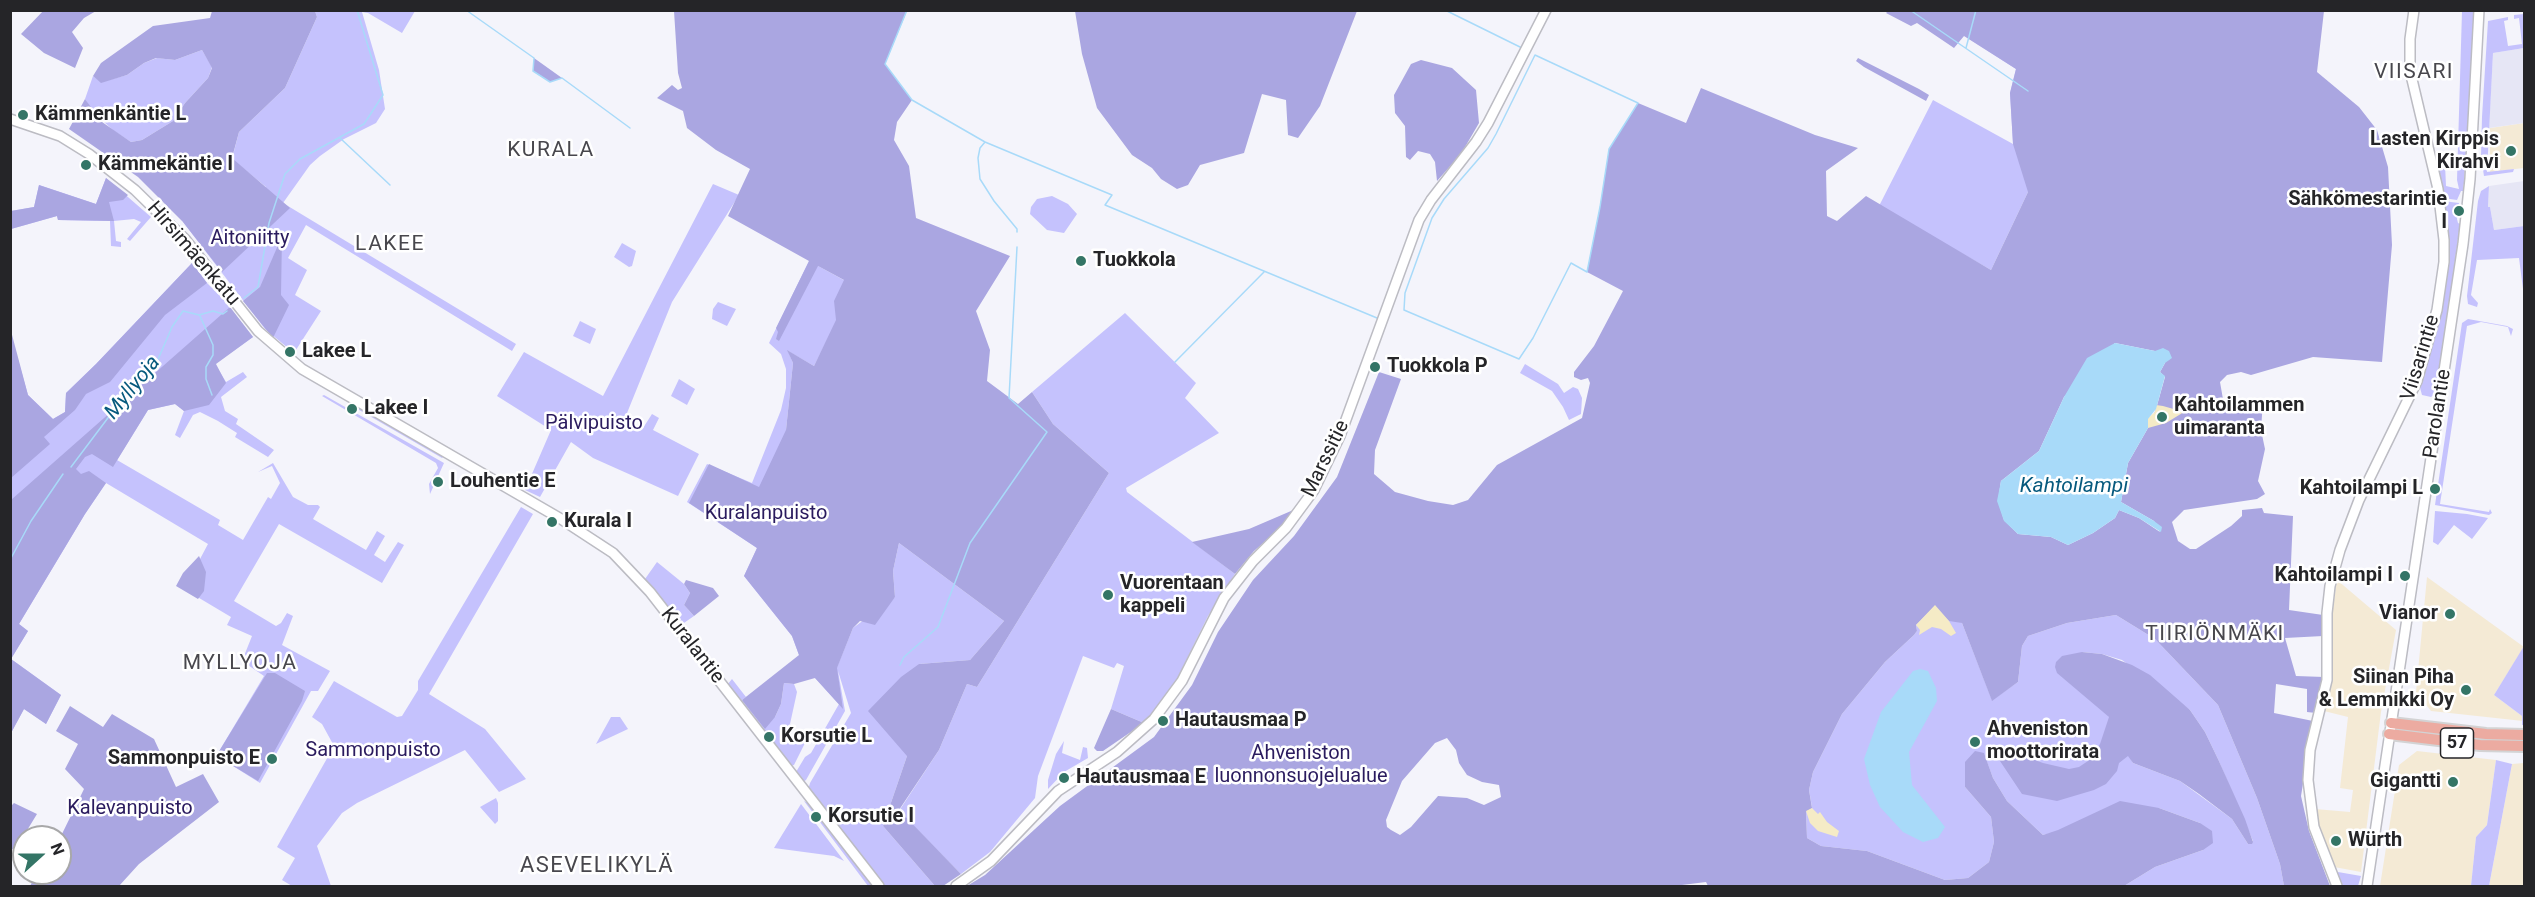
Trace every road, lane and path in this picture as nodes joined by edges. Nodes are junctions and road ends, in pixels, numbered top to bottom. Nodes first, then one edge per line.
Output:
1 (1546, 10) edge
2 (2414, 10) edge
3 (2479, 10) edge
4 (10, 119) edge
5 (458, 459) joint
6 (2390, 729) junction
7 (2524, 735) edge
8 (2524, 746) edge
9 (879, 886) edge
10 (956, 886) edge
11 (2337, 886) edge
12 (2367, 886) edge

1 - 10 street, Marssitie
2 - 11 street, Viisarintie
3 - 6 street, Parolantie
4 - 5 street, Hirsimäenkatu
5 - 9 street, Kuralantie
6 - 7 main road, 57
6 - 8 main road, 57
6 - 12 street, Parolantie

